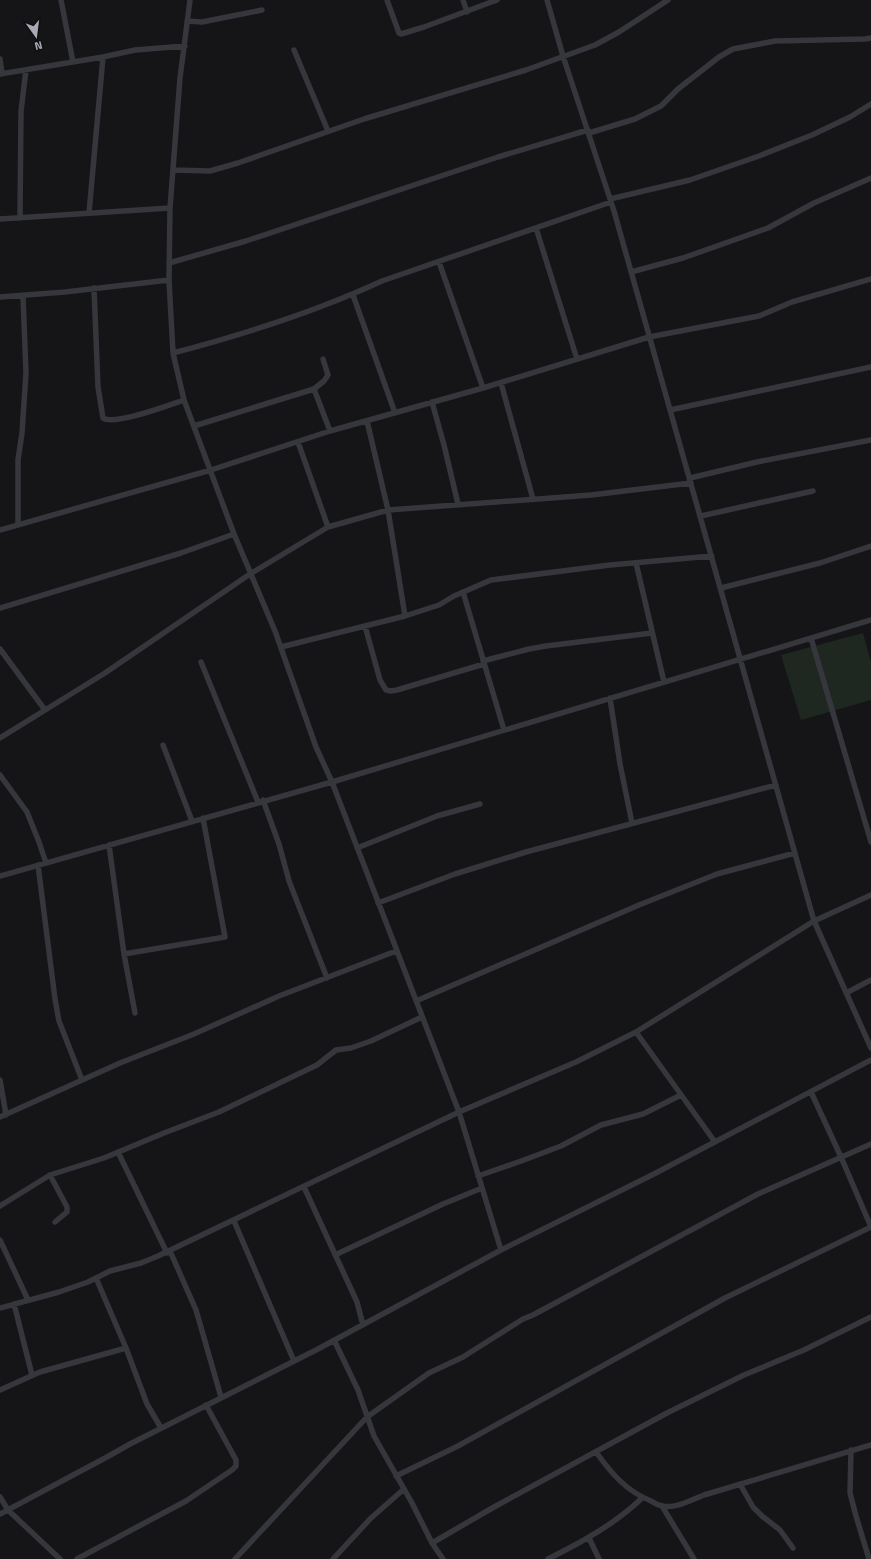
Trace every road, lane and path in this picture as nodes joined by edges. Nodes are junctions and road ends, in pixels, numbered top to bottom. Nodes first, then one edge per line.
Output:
1 (61, 0) edge
2 (190, 0) edge
3 (387, 0) edge
4 (463, 0) edge
5 (497, 0) edge
6 (547, 0) edge
7 (668, 0) edge
8 (262, 10) dead end
9 (467, 12) junction
10 (187, 21) junction
11 (871, 38) edge
12 (184, 46) junction
13 (294, 50) dead end
14 (563, 56) junction
15 (103, 57) junction
16 (0, 59) edge
17 (74, 62) junction
18 (26, 70) junction
19 (1, 74) edge
20 (871, 104) edge
21 (328, 131) junction
22 (588, 131) junction
23 (174, 170) junction
24 (871, 178) edge
25 (611, 201) junction
26 (170, 208) junction
27 (89, 213) junction
28 (20, 218) junction
29 (0, 219) edge
30 (536, 228) junction
31 (439, 262) junction
32 (169, 263) junction
33 (631, 272) junction
34 (871, 279) edge
35 (169, 280) junction
36 (94, 288) junction
37 (353, 294) junction
38 (23, 296) junction
39 (0, 297) edge
40 (649, 337) junction
41 (172, 353) junction
42 (323, 359) dead end
43 (576, 359) junction
44 (871, 367) edge
45 (501, 383) junction
46 (483, 388) junction
47 (314, 389) junction
48 (184, 400) junction
49 (432, 402) junction
50 (670, 410) junction
51 (395, 413) junction
52 (367, 421) junction
53 (194, 426) junction
54 (330, 431) junction
55 (871, 440) edge
56 (298, 442) junction
57 (211, 470) junction
58 (690, 480) junction
59 (813, 490) dead end
60 (533, 499) junction
61 (458, 504) junction
62 (388, 510) junction
63 (701, 516) junction
64 (18, 524) junction
65 (328, 527) junction
66 (0, 530) edge
67 (234, 534) junction
68 (871, 546) edge
69 (712, 556) junction
70 (636, 563) junction
71 (250, 574) junction
72 (721, 588) junction
73 (463, 592) junction
74 (0, 608) edge
75 (405, 616) junction
76 (871, 620) edge
77 (365, 626) junction
78 (652, 633) junction
79 (811, 638) junction
80 (281, 647) junction
81 (0, 649) edge
82 (741, 658) junction
83 (201, 662) dead end
84 (483, 663) junction
85 (664, 682) junction
86 (610, 698) junction
87 (44, 710) junction
88 (504, 730) junction
89 (0, 738) edge
90 (163, 745) dead end
91 (0, 775) edge
92 (332, 782) junction
93 (776, 785) junction
94 (260, 801) junction
95 (480, 804) dead end
96 (203, 818) junction
97 (192, 821) junction
98 (632, 823) junction
99 (871, 842) edge
100 (109, 845) junction
101 (357, 848) junction
102 (795, 853) junction
103 (46, 862) junction
104 (38, 865) junction
105 (0, 876) edge
106 (871, 895) edge
107 (378, 903) junction
108 (814, 921) junction
109 (396, 951) junction
110 (124, 954) junction
111 (327, 978) junction
112 (871, 980) edge
113 (846, 993) junction
114 (416, 1001) junction
115 (135, 1013) dead end
116 (422, 1017) junction
117 (636, 1032) junction
118 (871, 1048) edge
119 (871, 1060) edge
120 (0, 1080) edge
121 (82, 1080) junction
122 (811, 1092) junction
123 (681, 1095) junction
124 (459, 1112) junction
125 (6, 1115) junction
126 (0, 1117) edge
127 (715, 1142) junction
128 (871, 1144) edge
129 (118, 1152) junction
130 (841, 1157) junction
131 (50, 1175) junction
132 (478, 1176) junction
133 (304, 1187) junction
134 (482, 1188) junction
135 (0, 1206) edge
136 (234, 1221) junction
137 (55, 1222) dead end
138 (871, 1227) edge
139 (0, 1240) edge
140 (501, 1250) junction
141 (168, 1252) junction
142 (335, 1255) junction
143 (96, 1278) junction
144 (28, 1300) junction
145 (14, 1304) junction
146 (0, 1308) edge
147 (871, 1317) edge
148 (363, 1325) junction
149 (334, 1340) junction
150 (126, 1348) junction
151 (294, 1361) junction
152 (32, 1375) junction
153 (0, 1390) edge
154 (221, 1397) junction
155 (206, 1405) junction
156 (367, 1417) junction
157 (161, 1428) junction
158 (871, 1445) edge
159 (851, 1450) junction
160 (596, 1452) junction
161 (396, 1476) junction
162 (740, 1484) junction
163 (404, 1489) junction
164 (0, 1497) edge
165 (642, 1498) junction
166 (662, 1506) junction
167 (8, 1510) junction
168 (0, 1514) edge
169 (589, 1538) junction
170 (432, 1543) junction
171 (793, 1548) dead end
172 (58, 1558) edge
173 (440, 1558) edge
174 (77, 1559) edge
175 (235, 1559) edge
176 (333, 1559) edge
177 (548, 1559) edge
178 (599, 1559) edge
179 (694, 1559) edge
180 (869, 1559) edge

1 - 17 street
2 - 10 street
3 - 9 street
4 - 9 street
5 - 9 street
6 - 14 street
7 - 14 street
8 - 10 street
10 - 12 street
11 - 22 street
12 - 15 street
12 - 23 street
13 - 21 street
14 - 21 street
14 - 22 street
15 - 17 street
15 - 27 street
16 - 19 street
17 - 18 street
18 - 19 street
18 - 28 street
20 - 25 street
21 - 23 street
22 - 25 street
22 - 32 street
23 - 26 street
24 - 33 street
25 - 30 street
25 - 33 street
26 - 27 street
26 - 32 street
27 - 28 street
28 - 29 street
30 - 31 street
30 - 43 street
31 - 37 street
31 - 46 street
32 - 35 street
33 - 40 street
34 - 40 street
35 - 36 street
35 - 41 street
36 - 38 street
36 - 48 street
37 - 41 street
37 - 51 street
38 - 39 street
38 - 64 street
40 - 43 street
40 - 50 street
41 - 48 street
42 - 47 street
43 - 45 street
44 - 50 street
45 - 46 street
45 - 60 street
46 - 49 street
47 - 53 street
47 - 54 street
48 - 53 street
49 - 51 street
49 - 61 street
50 - 58 street
51 - 52 street
52 - 54 street
52 - 62 street
53 - 57 street
54 - 56 street
55 - 58 street
56 - 57 street
56 - 65 street
57 - 64 street
57 - 67 street
58 - 60 street
58 - 63 street
59 - 63 street
60 - 61 street
61 - 62 street
62 - 65 street
62 - 75 street
63 - 69 street
64 - 66 street
65 - 71 street
67 - 71 street
67 - 74 street
68 - 72 street
69 - 70 street
69 - 72 street
70 - 73 street
70 - 78 street
71 - 80 street
71 - 87 street
72 - 82 street
73 - 75 street
73 - 84 street
75 - 77 street
76 - 79 street
77 - 80 street
77 - 84 street
78 - 84 street
78 - 85 street
79 - 82 street
79 - 99 street
80 - 92 street
81 - 87 street
82 - 85 street
82 - 93 street
83 - 94 street
84 - 88 street
85 - 86 street
86 - 88 street
86 - 98 street
87 - 89 street
88 - 92 street
90 - 97 street
91 - 103 street
92 - 94 street
92 - 101 street
93 - 98 street
93 - 102 street
94 - 96 street
94 - 111 street
95 - 101 street
96 - 97 street
96 - 110 street
97 - 100 street
98 - 107 street
100 - 103 street
100 - 110 street
101 - 107 street
102 - 108 street
102 - 114 street
103 - 104 street
104 - 105 street
104 - 121 street
106 - 108 street
107 - 109 street
108 - 113 street
108 - 117 street
109 - 111 street
109 - 114 street
110 - 115 street
111 - 121 street
112 - 113 street
113 - 118 street
114 - 116 street
116 - 124 street
116 - 129 street
117 - 123 street
117 - 124 street
119 - 122 street
120 - 125 street
121 - 125 street
122 - 127 street
122 - 130 street
123 - 127 street
123 - 132 street
124 - 132 street
124 - 133 street
125 - 126 street
127 - 140 street
128 - 130 street
129 - 131 street
129 - 141 street
130 - 138 street
130 - 156 street
131 - 135 street
131 - 137 street
132 - 134 street
133 - 136 street
133 - 142 street
134 - 140 street
134 - 142 street
136 - 141 street
136 - 151 street
138 - 161 street
139 - 144 street
140 - 148 street
141 - 143 street
141 - 154 street
142 - 148 street
143 - 144 street
143 - 150 street
144 - 145 street
145 - 146 street
145 - 152 street
147 - 160 street
148 - 149 street
149 - 151 street
149 - 156 street
150 - 152 street
150 - 157 street
151 - 154 street
152 - 153 street
154 - 155 street
155 - 157 street
155 - 174 street
156 - 161 street
156 - 175 street
157 - 167 street
158 - 159 street
159 - 162 street
159 - 180 street
160 - 165 street
160 - 170 street
161 - 163 street
162 - 166 street
162 - 171 street
163 - 170 street
163 - 176 street
164 - 167 street
165 - 166 street
165 - 169 street
166 - 179 street
167 - 168 street
167 - 172 street
169 - 177 street
169 - 178 street
170 - 173 street

